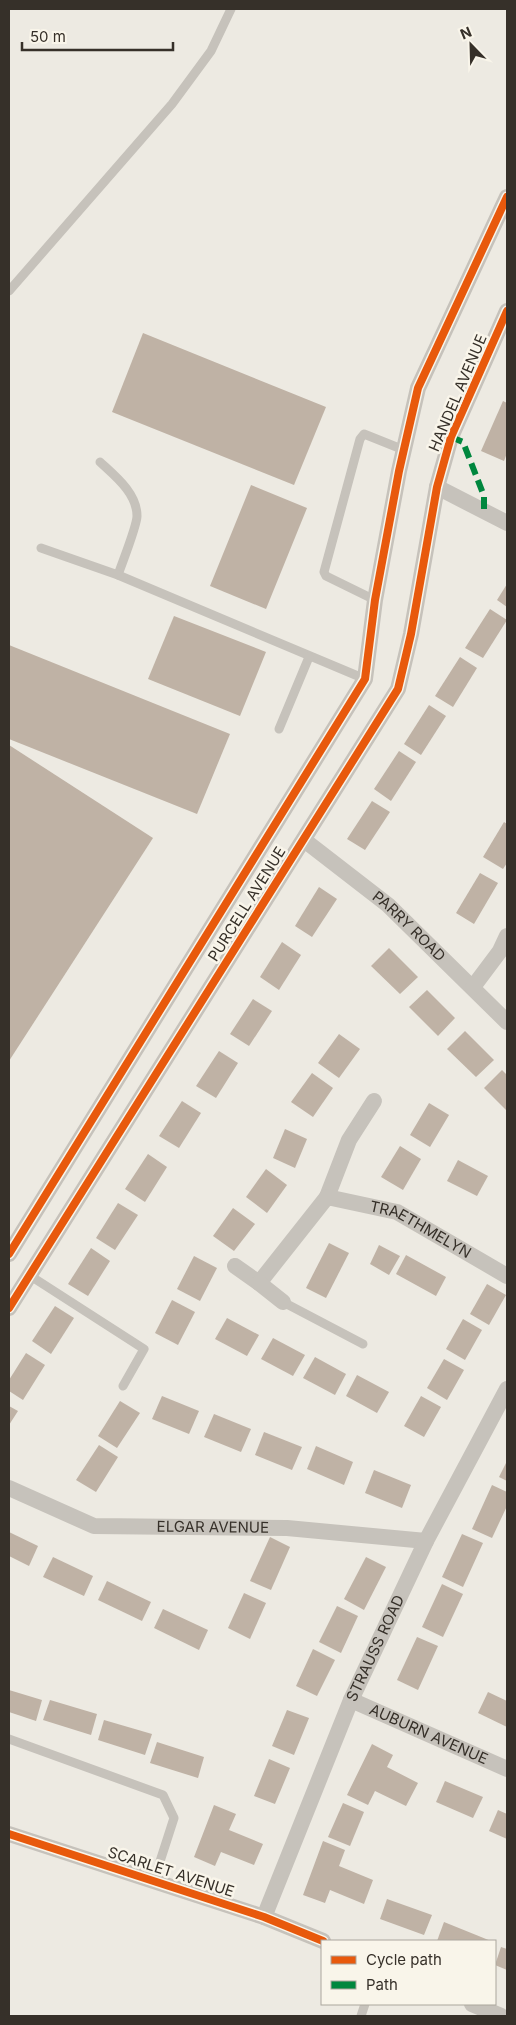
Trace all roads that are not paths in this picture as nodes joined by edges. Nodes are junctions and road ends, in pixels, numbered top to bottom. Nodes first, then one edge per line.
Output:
1 (230, 9) edge
2 (507, 197) edge
3 (9, 291) edge
4 (507, 311) edge
5 (404, 450) junction
6 (100, 462) dead end
7 (437, 487) junction
8 (507, 523) edge
9 (41, 548) dead end
10 (118, 575) junction
11 (376, 600) junction
12 (309, 657) junction
13 (365, 680) junction
14 (279, 729) dead end
15 (304, 840) junction
16 (507, 936) edge
17 (473, 987) junction
18 (507, 1022) edge
19 (374, 1101) dead end
20 (327, 1197) junction
21 (9, 1254) edge
22 (235, 1266) dead end
23 (29, 1275) junction
24 (507, 1276) edge
25 (259, 1283) junction
26 (283, 1302) joint
27 (9, 1308) edge
28 (363, 1344) dead end
29 (123, 1386) dead end
30 (507, 1389) edge
31 (9, 1488) edge
32 (426, 1541) junction
33 (351, 1700) junction
34 (9, 1739) edge
35 (507, 1770) edge
36 (9, 1834) edge
37 (154, 1880) junction
38 (264, 1917) junction
39 (321, 1940) edge
40 (474, 2005) edge
41 (501, 2016) edge

1 - 3 lane
2 - 5 street
4 - 7 street, HANDEL AVENUE
5 - 11 street
5 - 11 lane
6 - 10 lane
7 - 8 street
7 - 15 street, PURCELL AVENUE
9 - 10 lane
10 - 12 lane
11 - 13 street
12 - 13 lane
12 - 14 lane
13 - 21 street
15 - 17 street, PARRY ROAD
15 - 23 street, PURCELL AVENUE
16 - 17 street
17 - 18 street, PARRY ROAD
19 - 20 street
20 - 24 street, TRAETHMELYN
20 - 25 street
22 - 25 street
23 - 27 street, PURCELL AVENUE
23 - 29 lane
25 - 26 street
26 - 28 lane
30 - 32 street, STRAUSS ROAD
31 - 32 street, ELGAR AVENUE
32 - 33 street, STRAUSS ROAD
33 - 35 street, AUBURN AVENUE
33 - 38 street, STRAUSS ROAD
34 - 37 lane, SCARLET AVENUE
36 - 37 street, SCARLET AVENUE
37 - 38 street, SCARLET AVENUE
38 - 39 street, SCARLET AVENUE
40 - 41 street

